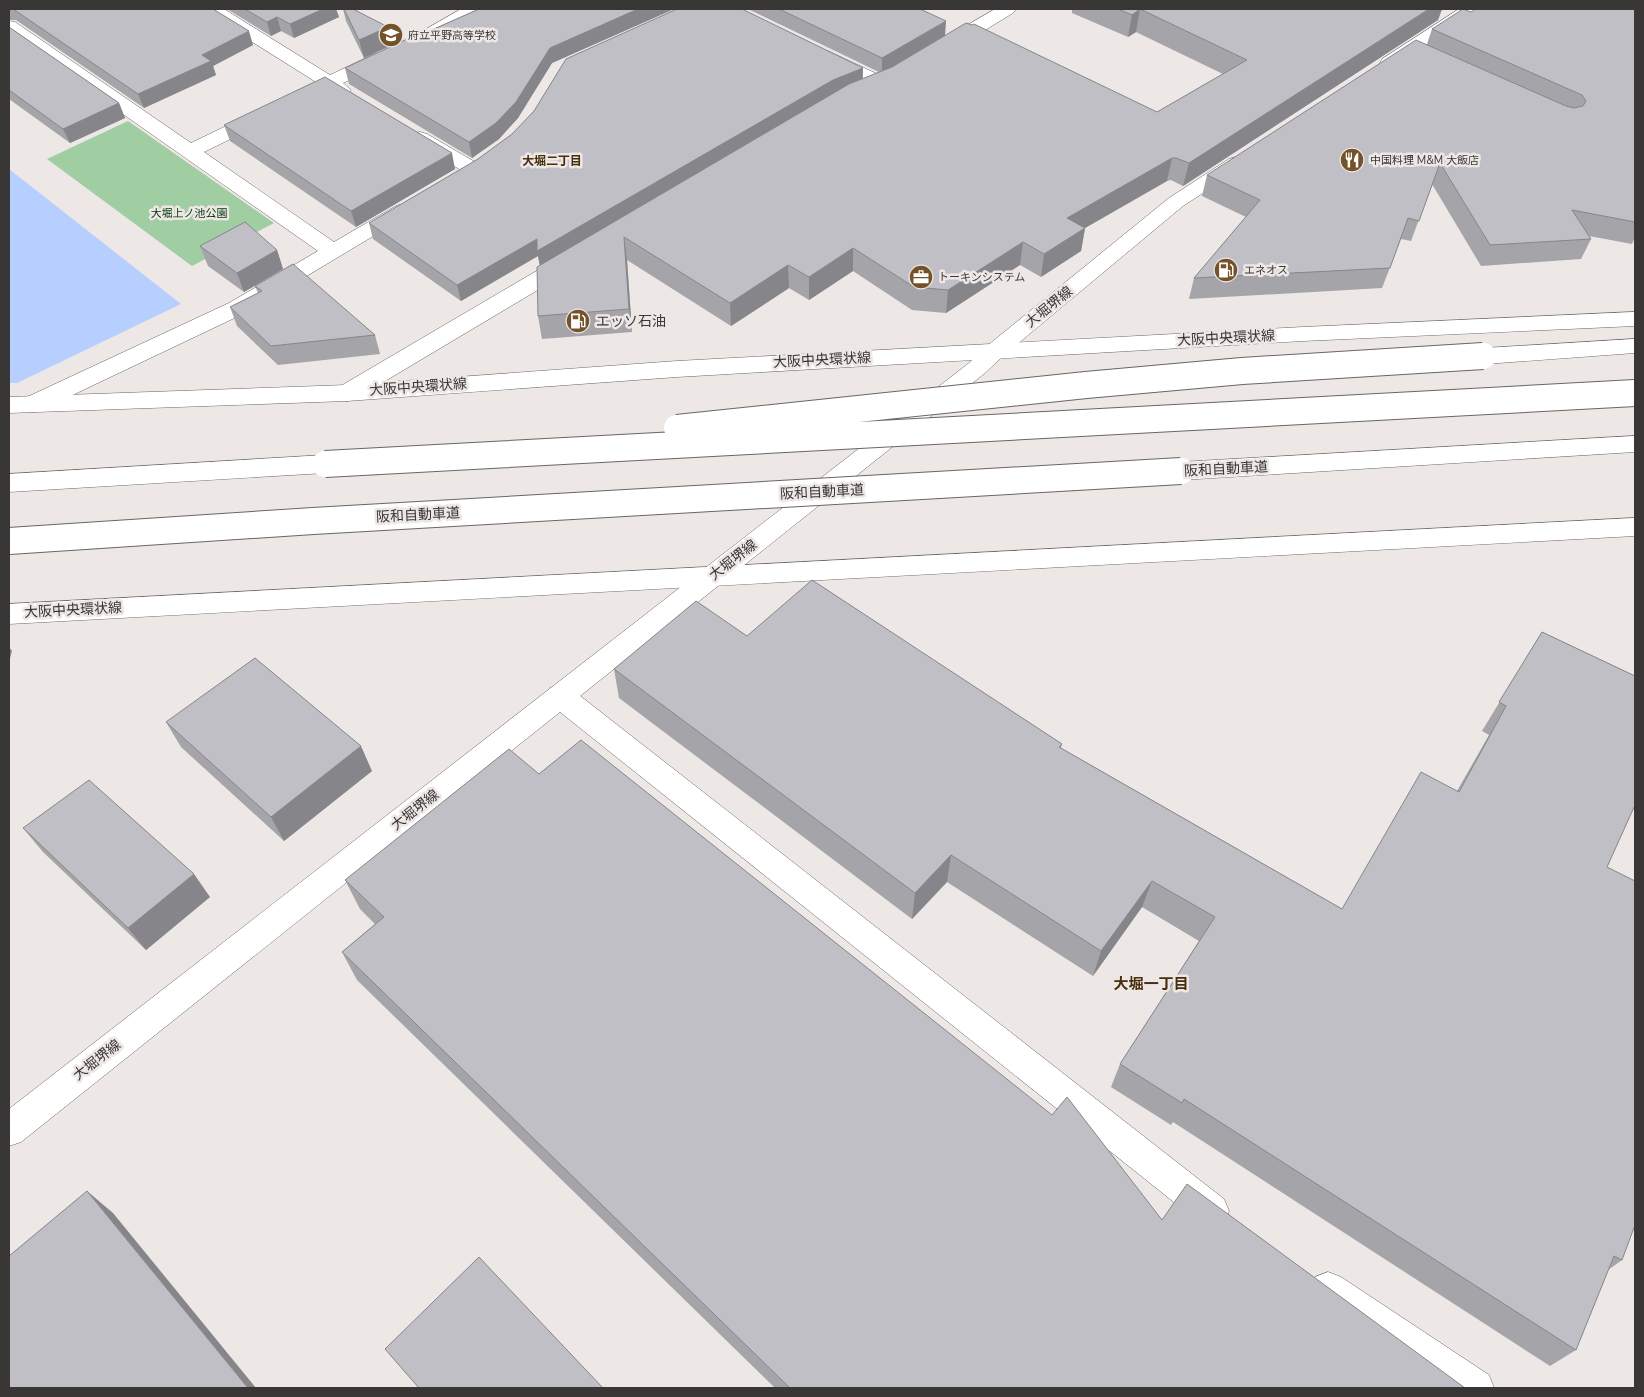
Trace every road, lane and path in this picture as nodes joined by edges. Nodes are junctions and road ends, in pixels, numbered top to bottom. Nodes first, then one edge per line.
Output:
1 (212, 9) edge
2 (473, 9) edge
3 (1007, 9) edge
4 (1471, 9) edge
5 (9, 26) edge
6 (815, 51) edge
7 (933, 54) edge
8 (1374, 72) edge
9 (329, 83) junction
10 (858, 94) edge
11 (354, 98) edge
12 (405, 128) edge
13 (190, 151) junction
14 (1251, 153) edge
15 (472, 169) edge
16 (424, 198) edge
17 (587, 251) edge
18 (334, 252) junction
19 (1635, 319) edge
20 (1635, 346) edge
21 (995, 351) junction
22 (347, 392) junction
23 (1635, 393) edge
24 (33, 404) junction
25 (9, 406) edge
26 (1635, 444) edge
27 (1635, 461) edge
28 (325, 464) junction
29 (9, 467) edge
30 (222, 470) junction
31 (1181, 471) junction
32 (9, 483) edge
33 (1635, 528) edge
34 (9, 541) edge
35 (713, 576) junction
36 (9, 614) edge
37 (560, 696) junction
38 (9, 1130) edge
39 (1232, 1225) edge
40 (1305, 1274) edge
41 (1476, 1388) edge

1 - 9 main road
2 - 9 main road
3 - 7 main road
4 - 8 main road
5 - 13 main road
6 - 10 main road
9 - 11 main road
9 - 13 main road
12 - 15 main road
13 - 18 main road
14 - 21 main road, 大堀堺線
16 - 18 main road
17 - 22 main road
18 - 24 main road
19 - 21 main road, 大阪中央環状線
20 - 28 main road, bridge
21 - 22 main road, 大阪中央環状線
21 - 35 main road, 大堀堺線
22 - 24 main road, 大阪中央環状線
23 - 28 main road, bridge
24 - 25 main road, 大阪中央環状線
26 - 31 main road, 阪和自動車道
27 - 31 main road
28 - 30 main road
29 - 30 main road
30 - 32 main road
31 - 34 main road, 阪和自動車道, bridge
33 - 35 main road, 大阪中央環状線
35 - 36 main road, 大阪中央環状線
35 - 37 main road, 大堀堺線
37 - 38 main road, 大堀堺線
37 - 39 main road
40 - 41 main road

